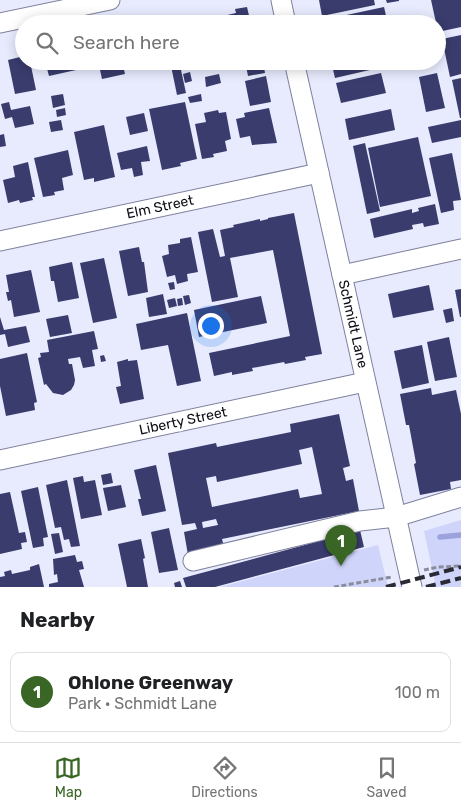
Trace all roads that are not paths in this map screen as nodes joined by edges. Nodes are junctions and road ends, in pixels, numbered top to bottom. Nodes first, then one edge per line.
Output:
1 (110, 0) edge
2 (280, 0) edge
3 (38, 15) edge
4 (284, 15) edge
5 (15, 20) edge
6 (0, 23) edge
7 (296, 70) edge
8 (319, 173) junction
9 (0, 241) edge
10 (461, 249) edge
11 (342, 275) junction
12 (365, 382) junction
13 (0, 460) edge
14 (461, 497) edge
15 (396, 517) junction
16 (193, 561) dead end
17 (412, 587) edge

1 - 3 street
2 - 4 street
5 - 6 street
7 - 8 street, Schmidt Lane
8 - 9 street, Elm Street
8 - 11 street, Schmidt Lane
10 - 11 street
11 - 12 street, Schmidt Lane
12 - 13 street, Liberty Street
12 - 15 street, Schmidt Lane
14 - 15 street
15 - 16 street
15 - 17 street, Schmidt Lane

